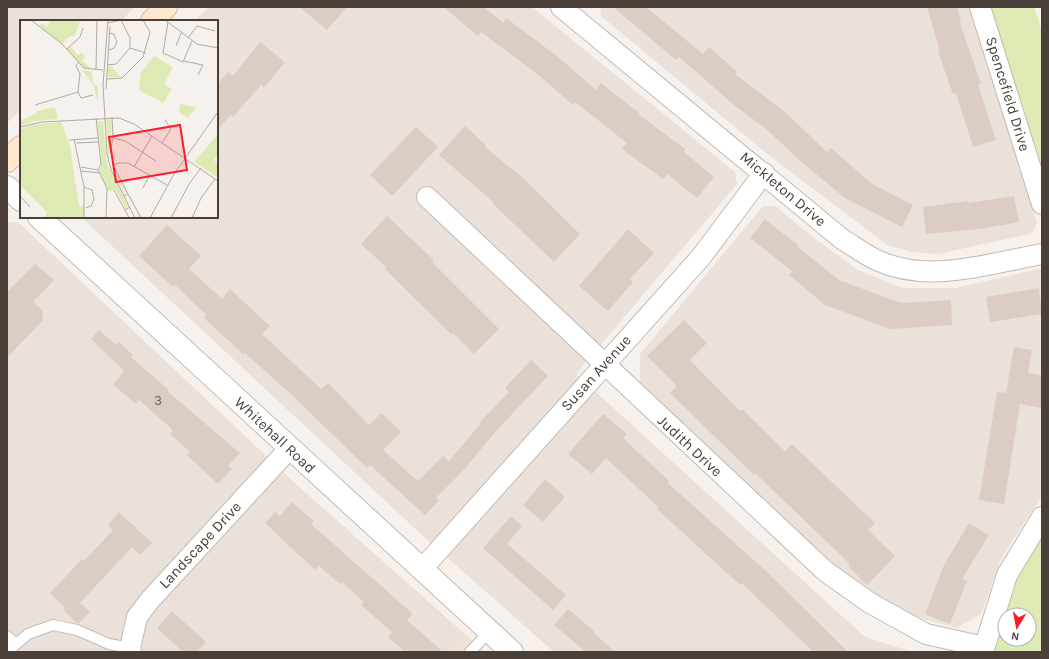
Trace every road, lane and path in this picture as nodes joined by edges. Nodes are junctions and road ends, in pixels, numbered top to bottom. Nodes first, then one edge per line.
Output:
1 (166, 7) edge
2 (561, 7) edge
3 (980, 7) edge
4 (153, 20) edge
5 (20, 149) edge
6 (7, 161) edge
7 (764, 173) junction
8 (7, 187) edge
9 (427, 197) dead end
10 (20, 199) edge
11 (1042, 204) edge
12 (40, 218) edge
13 (1042, 254) edge
14 (603, 364) junction
15 (289, 449) junction
16 (1042, 517) edge
17 (422, 569) junction
18 (490, 631) junction
19 (7, 636) edge
20 (16, 643) junction
21 (984, 649) edge
22 (130, 650) edge
23 (7, 652) edge
24 (470, 652) edge
25 (512, 652) edge

1 - 4 main road
2 - 7 street, Mickleton Drive
3 - 11 street, Spencefield Drive
5 - 6 main road
7 - 13 street, Mickleton Drive
7 - 14 street, Susan Avenue
8 - 10 street
9 - 14 street, Judith Drive
12 - 15 street, Whitehall Road
14 - 17 street, Susan Avenue
14 - 21 street, Judith Drive
15 - 17 street, Whitehall Road
15 - 22 street, Landscape Drive
16 - 21 street
17 - 18 street, Whitehall Road
18 - 24 lane
18 - 25 street, Whitehall Road
19 - 20 lane
20 - 22 lane
20 - 23 lane

